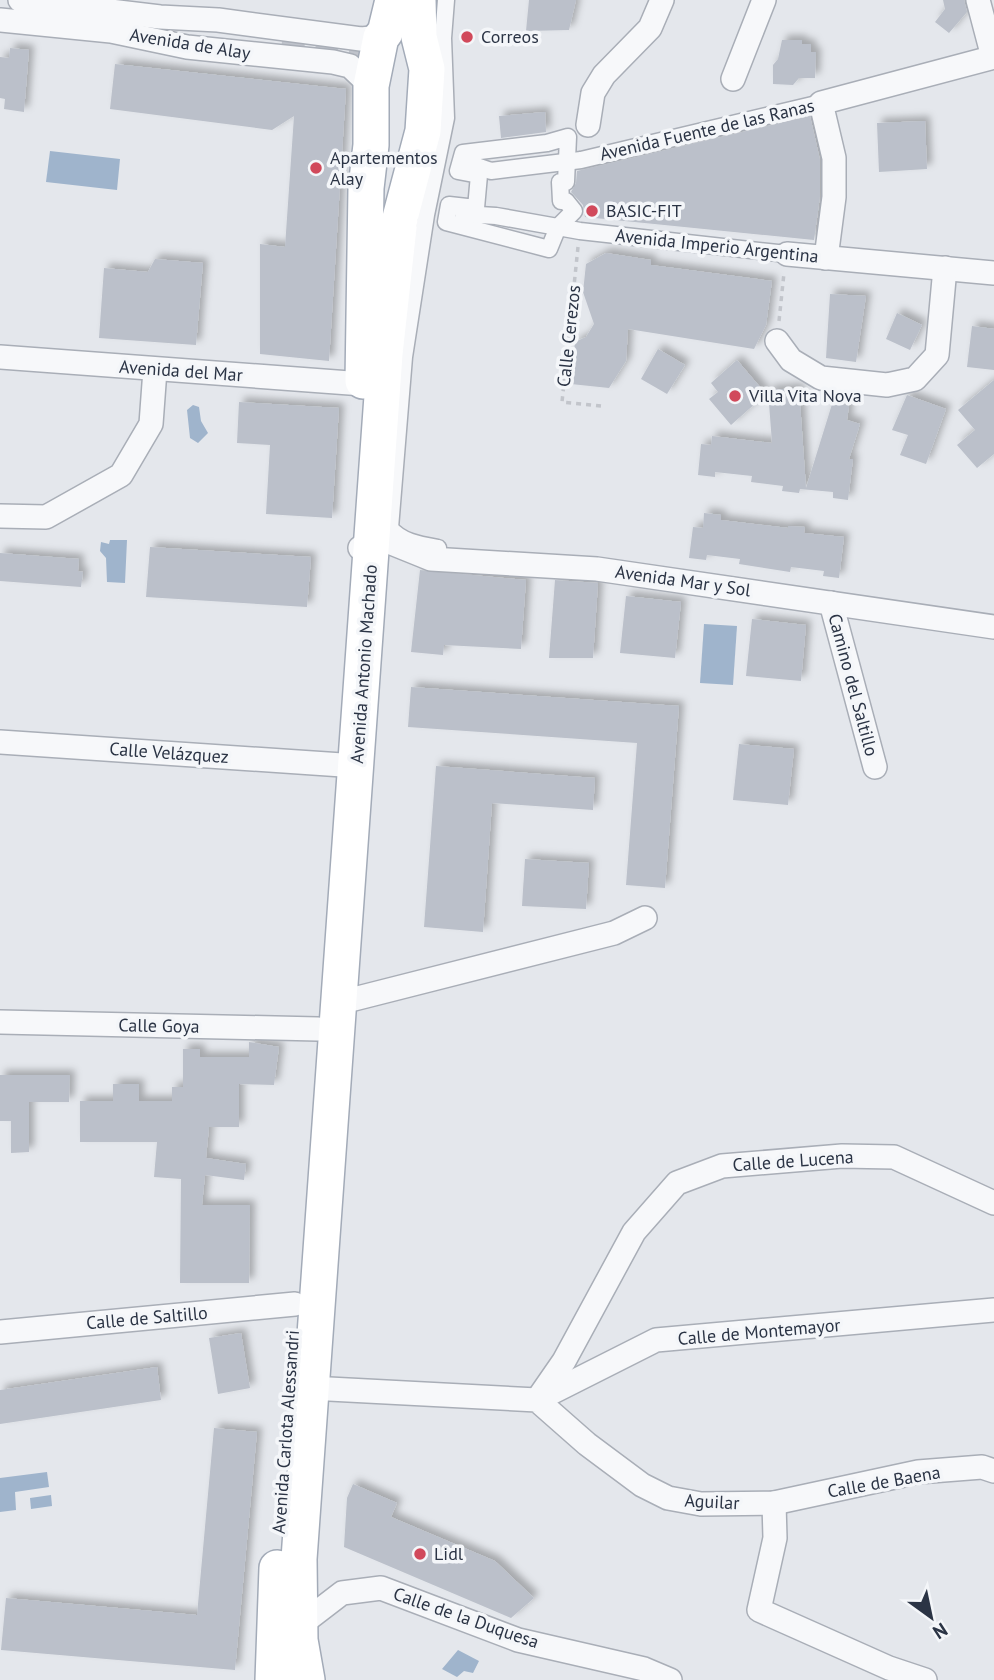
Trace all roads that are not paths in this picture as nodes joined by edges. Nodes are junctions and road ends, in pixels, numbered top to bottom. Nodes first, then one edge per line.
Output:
1 (20, 0) edge
2 (393, 0) edge
3 (418, 0) edge
4 (446, 0) edge
5 (662, 0) edge
6 (764, 0) edge
7 (978, 0) edge
8 (160, 17) junction
9 (0, 20) edge
10 (383, 35) junction
11 (419, 37) junction
12 (282, 41) tunnel mouth
13 (993, 57) edge
14 (733, 79) dead end
15 (371, 86) junction
16 (821, 103) junction
17 (588, 125) dead end
18 (426, 146) junction
19 (377, 158) junction
20 (461, 161) junction
21 (569, 161) junction
22 (448, 213) junction
23 (413, 217) junction
24 (558, 227) junction
25 (787, 254) joint
26 (826, 258) junction
27 (945, 268) junction
28 (994, 273) edge
29 (388, 335) junction
30 (777, 341) road end
31 (0, 357) edge
32 (155, 370) junction
33 (363, 384) junction
34 (0, 516) edge
35 (364, 545) junction
36 (438, 548) dead end
37 (831, 603) junction
38 (994, 626) edge
39 (0, 742) edge
40 (347, 765) junction
41 (875, 767) dead end
42 (645, 918) dead end
43 (341, 999) junction
44 (0, 1023) edge
45 (318, 1029) junction
46 (316, 1184) junction
47 (994, 1203) edge
48 (295, 1304) junction
49 (994, 1310) edge
50 (0, 1332) edge
51 (310, 1388) junction
52 (537, 1400) junction
53 (994, 1471) edge
54 (775, 1503) junction
55 (299, 1559) junction
56 (342, 1593) junction
57 (299, 1626) junction
58 (273, 1680) edge
59 (307, 1680) edge
60 (670, 1680) edge
61 (925, 1680) edge

1 - 8 street, Avenida de Alay
2 - 10 main road
3 - 11 main road
4 - 18 street
5 - 17 street
6 - 14 street
7 - 13 street
8 - 10 street, Avenida de Alay
8 - 12 street
9 - 15 street, Avenida de Alay
10 - 11 main road
10 - 15 main road, Avenida Antonio Machado
11 - 18 main road, Avenida Antonio Machado
13 - 16 street, Avenida Fuente de las Ranas
15 - 19 main road, Avenida Antonio Machado
16 - 21 street, Avenida Fuente de las Ranas
16 - 26 street
18 - 19 main road
18 - 20 street, Avenida Fuente de las Ranas
18 - 23 main road, Avenida Antonio Machado
19 - 29 street
19 - 33 main road, Avenida Antonio Machado
20 - 21 street, Avenida Fuente de las Ranas
20 - 21 street
20 - 22 street
21 - 24 street
22 - 23 street, Avenida Imperio Argentina
22 - 24 street, Avenida Imperio Argentina
22 - 24 street
23 - 29 main road, Avenida Antonio Machado
23 - 36 street
24 - 25 street, Avenida Imperio Argentina
25 - 26 street, Avenida Imperio Argentina
26 - 27 street, Avenida Imperio Argentina
27 - 28 street, Avenida Imperio Argentina
27 - 30 street
29 - 35 main road, Avenida Antonio Machado
31 - 32 street, Avenida del Mar
32 - 33 street, Avenida del Mar
32 - 34 street
33 - 35 main road, Avenida Antonio Machado
35 - 37 street, Avenida Mar y Sol
35 - 40 main road, Avenida Antonio Machado
37 - 38 street, Avenida Mar y Sol
37 - 41 street, Camino del Saltillo
39 - 40 street, Calle Velázquez
40 - 43 main road, Avenida Antonio Machado
40 - 45 main road, Avenida Antonio Machado
42 - 43 street
43 - 46 main road, Avenida Antonio Machado
44 - 45 street, Calle Goya
45 - 46 main road, Avenida Antonio Machado
46 - 48 main road, Avenida Carlota Alessandri
46 - 51 main road, Avenida Carlota Alessandri
47 - 52 street, Calle de Lucena
48 - 50 street, Calle de Saltillo
48 - 58 main road, Avenida Carlota Alessandri
49 - 52 street, Calle de Montemayor
51 - 52 street
51 - 55 main road, Avenida Carlota Alessandri
52 - 54 street, Aguilar
53 - 54 street, Calle de Baena
54 - 61 street
55 - 56 street
55 - 57 main road, Avenida Carlota Alessandri
56 - 57 street
56 - 60 street, Calle de la Duquesa
57 - 59 main road, Avenida Carlota Alessandri

